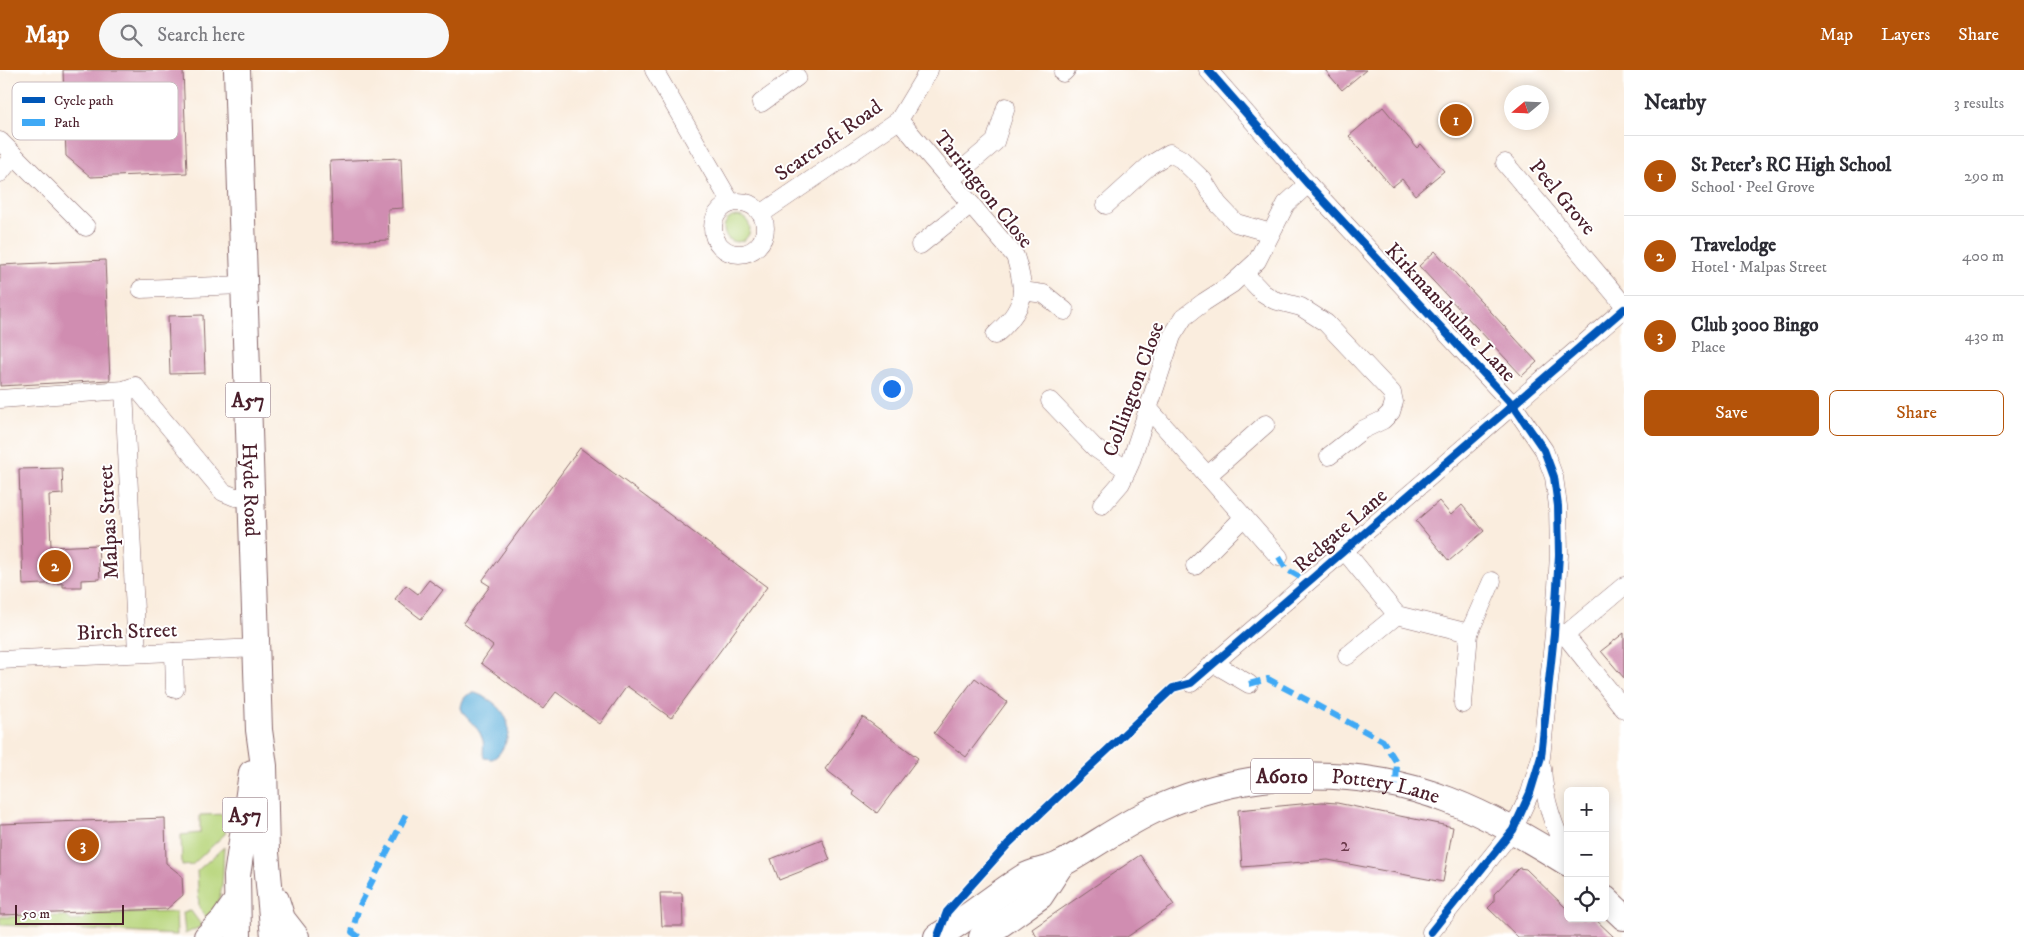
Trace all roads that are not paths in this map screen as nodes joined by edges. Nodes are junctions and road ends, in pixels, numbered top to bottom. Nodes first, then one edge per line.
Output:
1 (237, 70) edge
2 (654, 70) edge
3 (929, 70) edge
4 (1208, 70) edge
5 (798, 72) edge
6 (761, 103) dead end
7 (1006, 107) dead end
8 (899, 120) junction
9 (0, 141) edge
10 (14, 155) junction
11 (1505, 163) dead end
12 (0, 173) edge
13 (950, 180) junction
14 (1308, 184) junction
15 (731, 203) junction
16 (971, 204) junction
17 (1106, 205) dead end
18 (761, 214) junction
19 (86, 227) dead end
20 (1271, 233) junction
21 (920, 245) dead end
22 (1244, 273) junction
23 (243, 285) junction
24 (140, 289) dead end
25 (1022, 291) junction
26 (1624, 305) edge
27 (1624, 309) edge
28 (1065, 311) dead end
29 (995, 335) dead end
30 (124, 390) junction
31 (0, 399) edge
32 (1050, 401) dead end
33 (1514, 405) junction
34 (1148, 408) junction
35 (1266, 424) dead end
36 (1329, 456) dead end
37 (1127, 470) junction
38 (1207, 476) junction
39 (251, 497) junction
40 (1102, 505) dead end
41 (1244, 517) junction
42 (1344, 550) junction
43 (1279, 557) dead end
44 (1195, 566) dead end
45 (1492, 581) dead end
46 (1624, 586) edge
47 (1397, 615) junction
48 (1469, 633) junction
49 (1559, 635) junction
50 (256, 648) junction
51 (137, 652) junction
52 (174, 652) junction
53 (1347, 656) dead end
54 (0, 660) edge
55 (1213, 663) junction
56 (1191, 683) dead end
57 (1249, 684) dead end
58 (175, 688) dead end
59 (1463, 704) dead end
60 (1624, 709) edge
61 (259, 730) junction
62 (1541, 757) junction
63 (265, 817) junction
64 (1513, 830) junction
65 (1564, 849) edge
66 (266, 853) junction
67 (1564, 861) edge
68 (1061, 864) junction
69 (237, 901) junction
70 (1609, 902) edge
71 (1624, 917) edge
72 (1431, 932) dead end
73 (207, 937) edge
74 (238, 937) edge
75 (255, 937) edge
76 (274, 937) edge
77 (296, 937) edge
78 (937, 937) edge
79 (982, 937) edge

1 - 23 highway, Hyde Road / A57
2 - 15 street
3 - 8 street, Scarcroft Road
4 - 14 street, Kirkmanshulme Lane
5 - 6 street
7 - 13 street
8 - 13 street, Tarrington Close
8 - 18 street, Scarcroft Road
9 - 10 street
10 - 12 street
10 - 19 street
11 - 26 street, Peel Grove
13 - 16 street, Tarrington Close
14 - 20 street, Collington Close
14 - 33 street, Kirkmanshulme Lane
15 - 18 street
15 - 18 street
16 - 21 street
16 - 25 street, Tarrington Close
17 - 20 street
20 - 22 street, Collington Close
22 - 34 street, Collington Close
22 - 36 street
23 - 24 street
23 - 39 highway, Hyde Road / A57
25 - 28 street
25 - 29 street, Tarrington Close
27 - 33 street, Redgate Lane
30 - 31 street
30 - 39 street
30 - 51 street, Malpas Street
32 - 37 street
33 - 42 street, Redgate Lane
33 - 49 street, Kirkmanshulme Lane
34 - 37 street, Collington Close
34 - 38 street
35 - 38 street
37 - 40 street, Collington Close
38 - 41 street
39 - 50 highway, Hyde Road / A57
41 - 43 street
41 - 44 street
42 - 47 street
42 - 55 street, Redgate Lane
45 - 48 street
46 - 49 street
47 - 48 street
47 - 53 street
48 - 59 street
49 - 60 street
49 - 62 street, Kirkmanshulme Lane
50 - 52 street, Birch Street
50 - 61 highway, Hyde Road / A57
51 - 52 street, Birch Street
51 - 54 street, Birch Street
52 - 58 street
55 - 56 street, Redgate Lane
55 - 57 street
61 - 63 highway, Hyde Road / A57
61 - 69 highway, Hyde Road / A57
62 - 64 street, Kirkmanshulme Lane
62 - 65 street, Kirkmanshulme Lane
63 - 66 highway, Hyde Road / A57
63 - 75 highway, A57
64 - 67 highway, A6010
64 - 68 highway, Pottery Lane / A6010
64 - 72 street, Kirkmanshulme Lane
66 - 76 highway, Hyde Road / A57
66 - 77 highway, A57
68 - 78 highway, Pottery Lane / A6010
68 - 79 highway, Pottery Lane / A6010
69 - 73 highway
69 - 74 highway, Hyde Road / A57
70 - 71 highway

